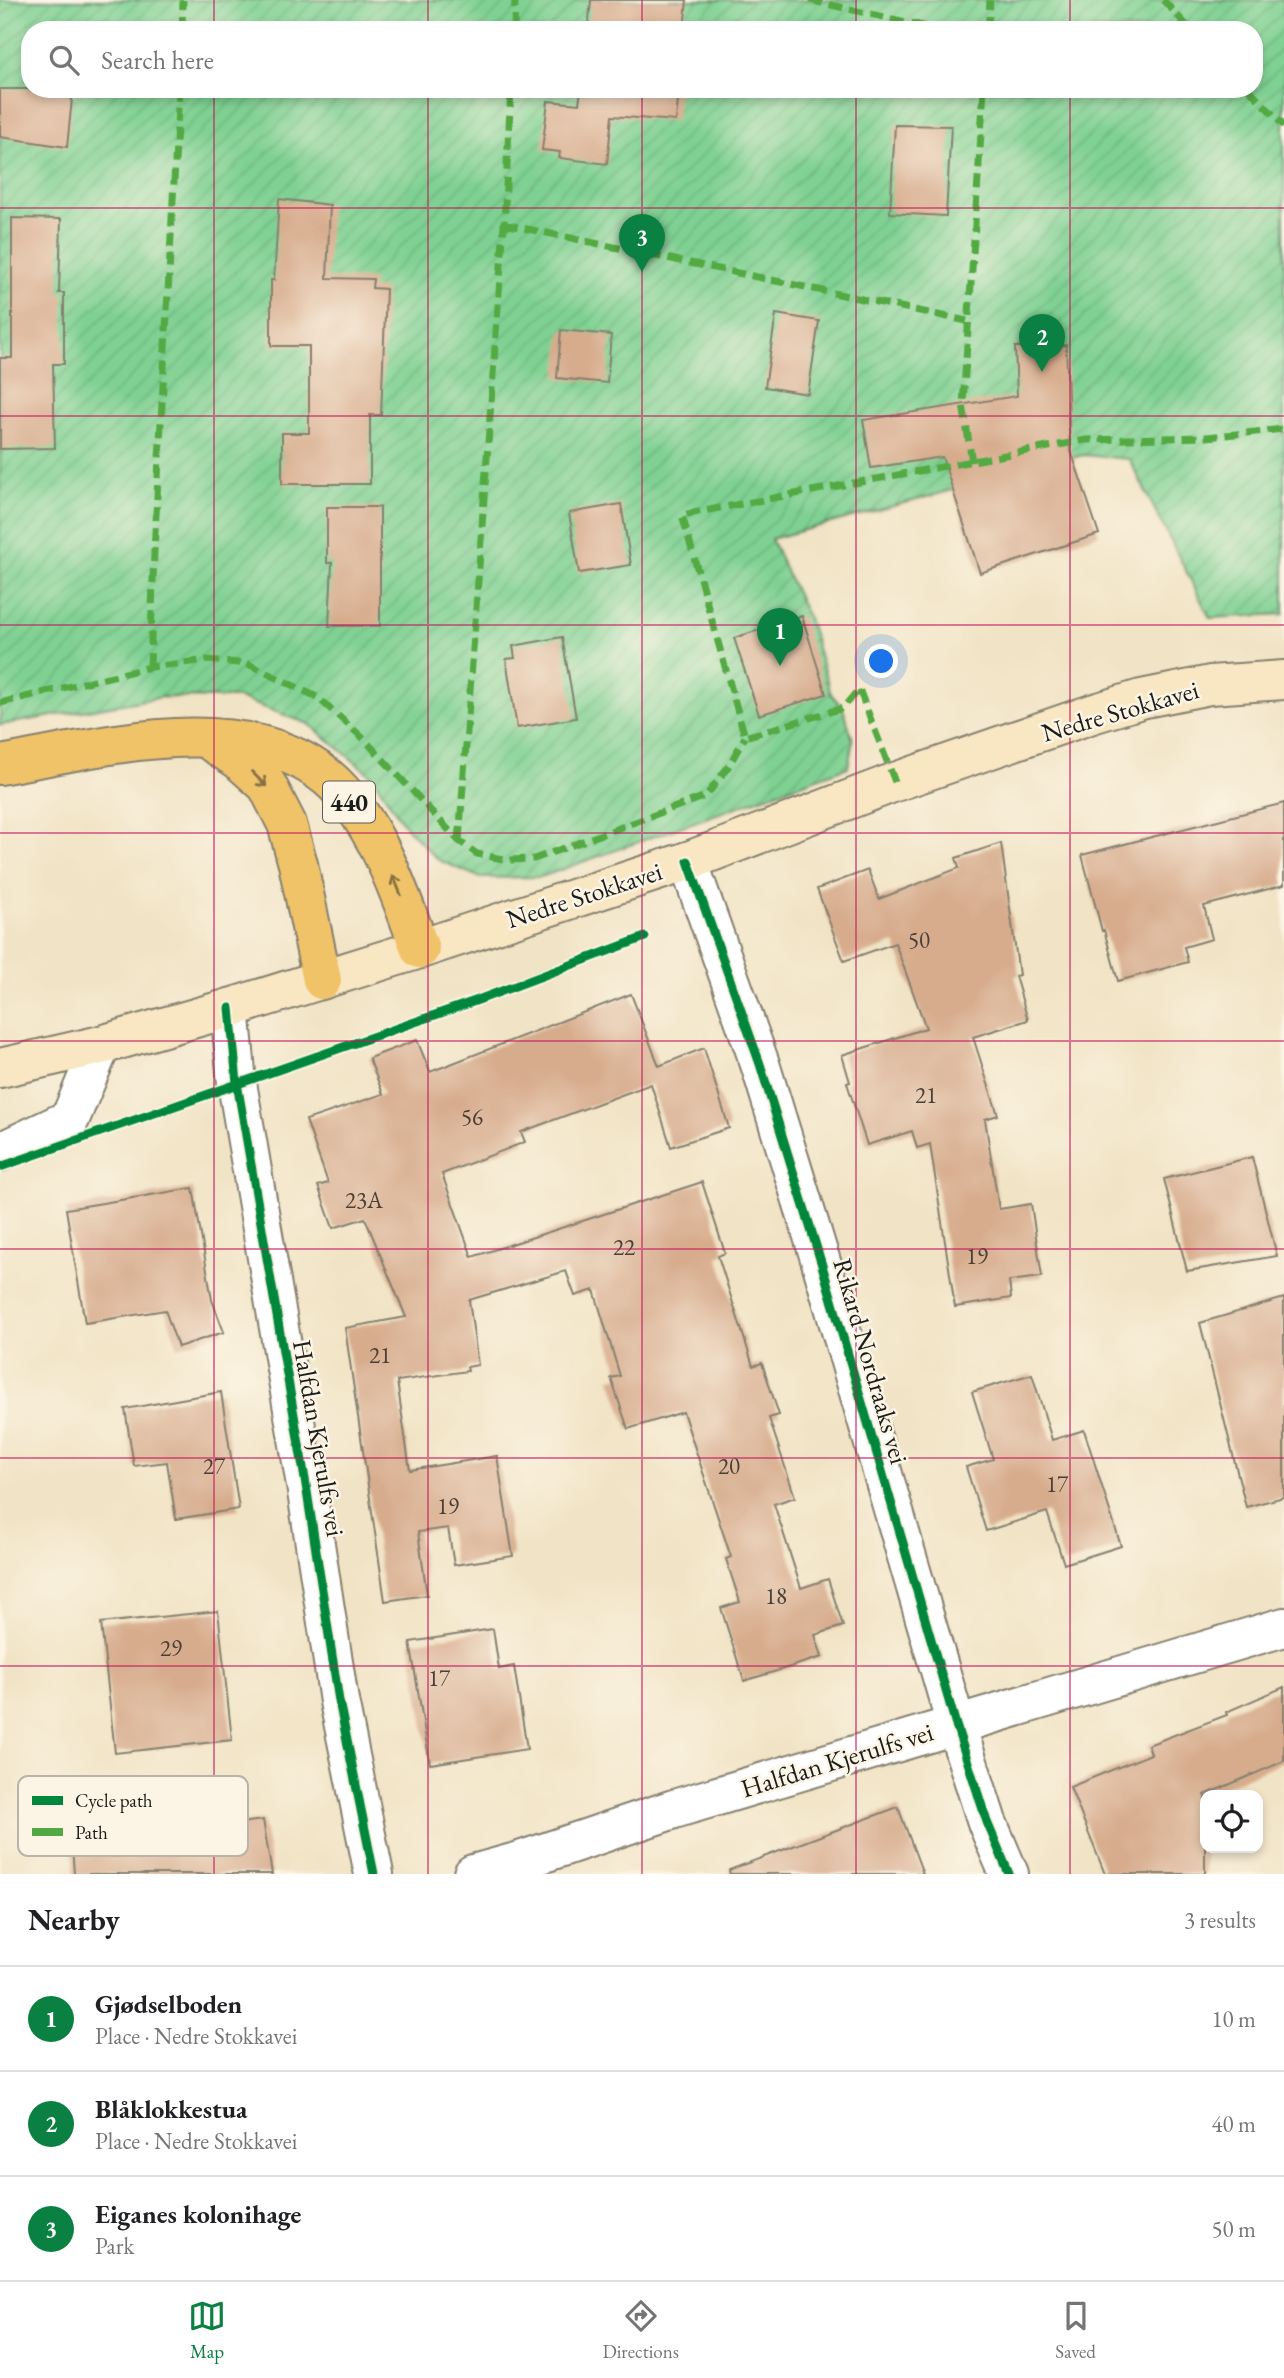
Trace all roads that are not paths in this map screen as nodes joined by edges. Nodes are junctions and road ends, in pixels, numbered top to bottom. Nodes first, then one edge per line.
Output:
1 (1284, 680) edge
2 (205, 738) junction
3 (0, 765) edge
4 (688, 861) junction
5 (420, 949) junction
6 (322, 980) junction
7 (230, 1008) junction
8 (101, 1045) junction
9 (0, 1068) edge
10 (0, 1152) edge
11 (1284, 1627) edge
12 (956, 1725) junction
13 (374, 1874) edge
14 (473, 1874) edge
15 (1009, 1874) edge

1 - 4 main road, Nedre Stokkavei
2 - 3 main road, 440
5 -> 2 main road, 440
2 -> 6 main road, 440
4 - 5 main road, Nedre Stokkavei
4 - 12 street, Rikard Nordraaks vei
5 - 6 main road, Nedre Stokkavei
6 - 7 main road, Nedre Stokkavei
7 - 8 main road, Nedre Stokkavei
7 - 13 street, Halfdan Kjerulfs vei
8 - 9 main road, Nedre Stokkavei
8 - 10 street
11 - 12 street, Halfdan Kjerulfs vei
12 - 14 street, Halfdan Kjerulfs vei
12 - 15 street, Rikard Nordraaks vei

